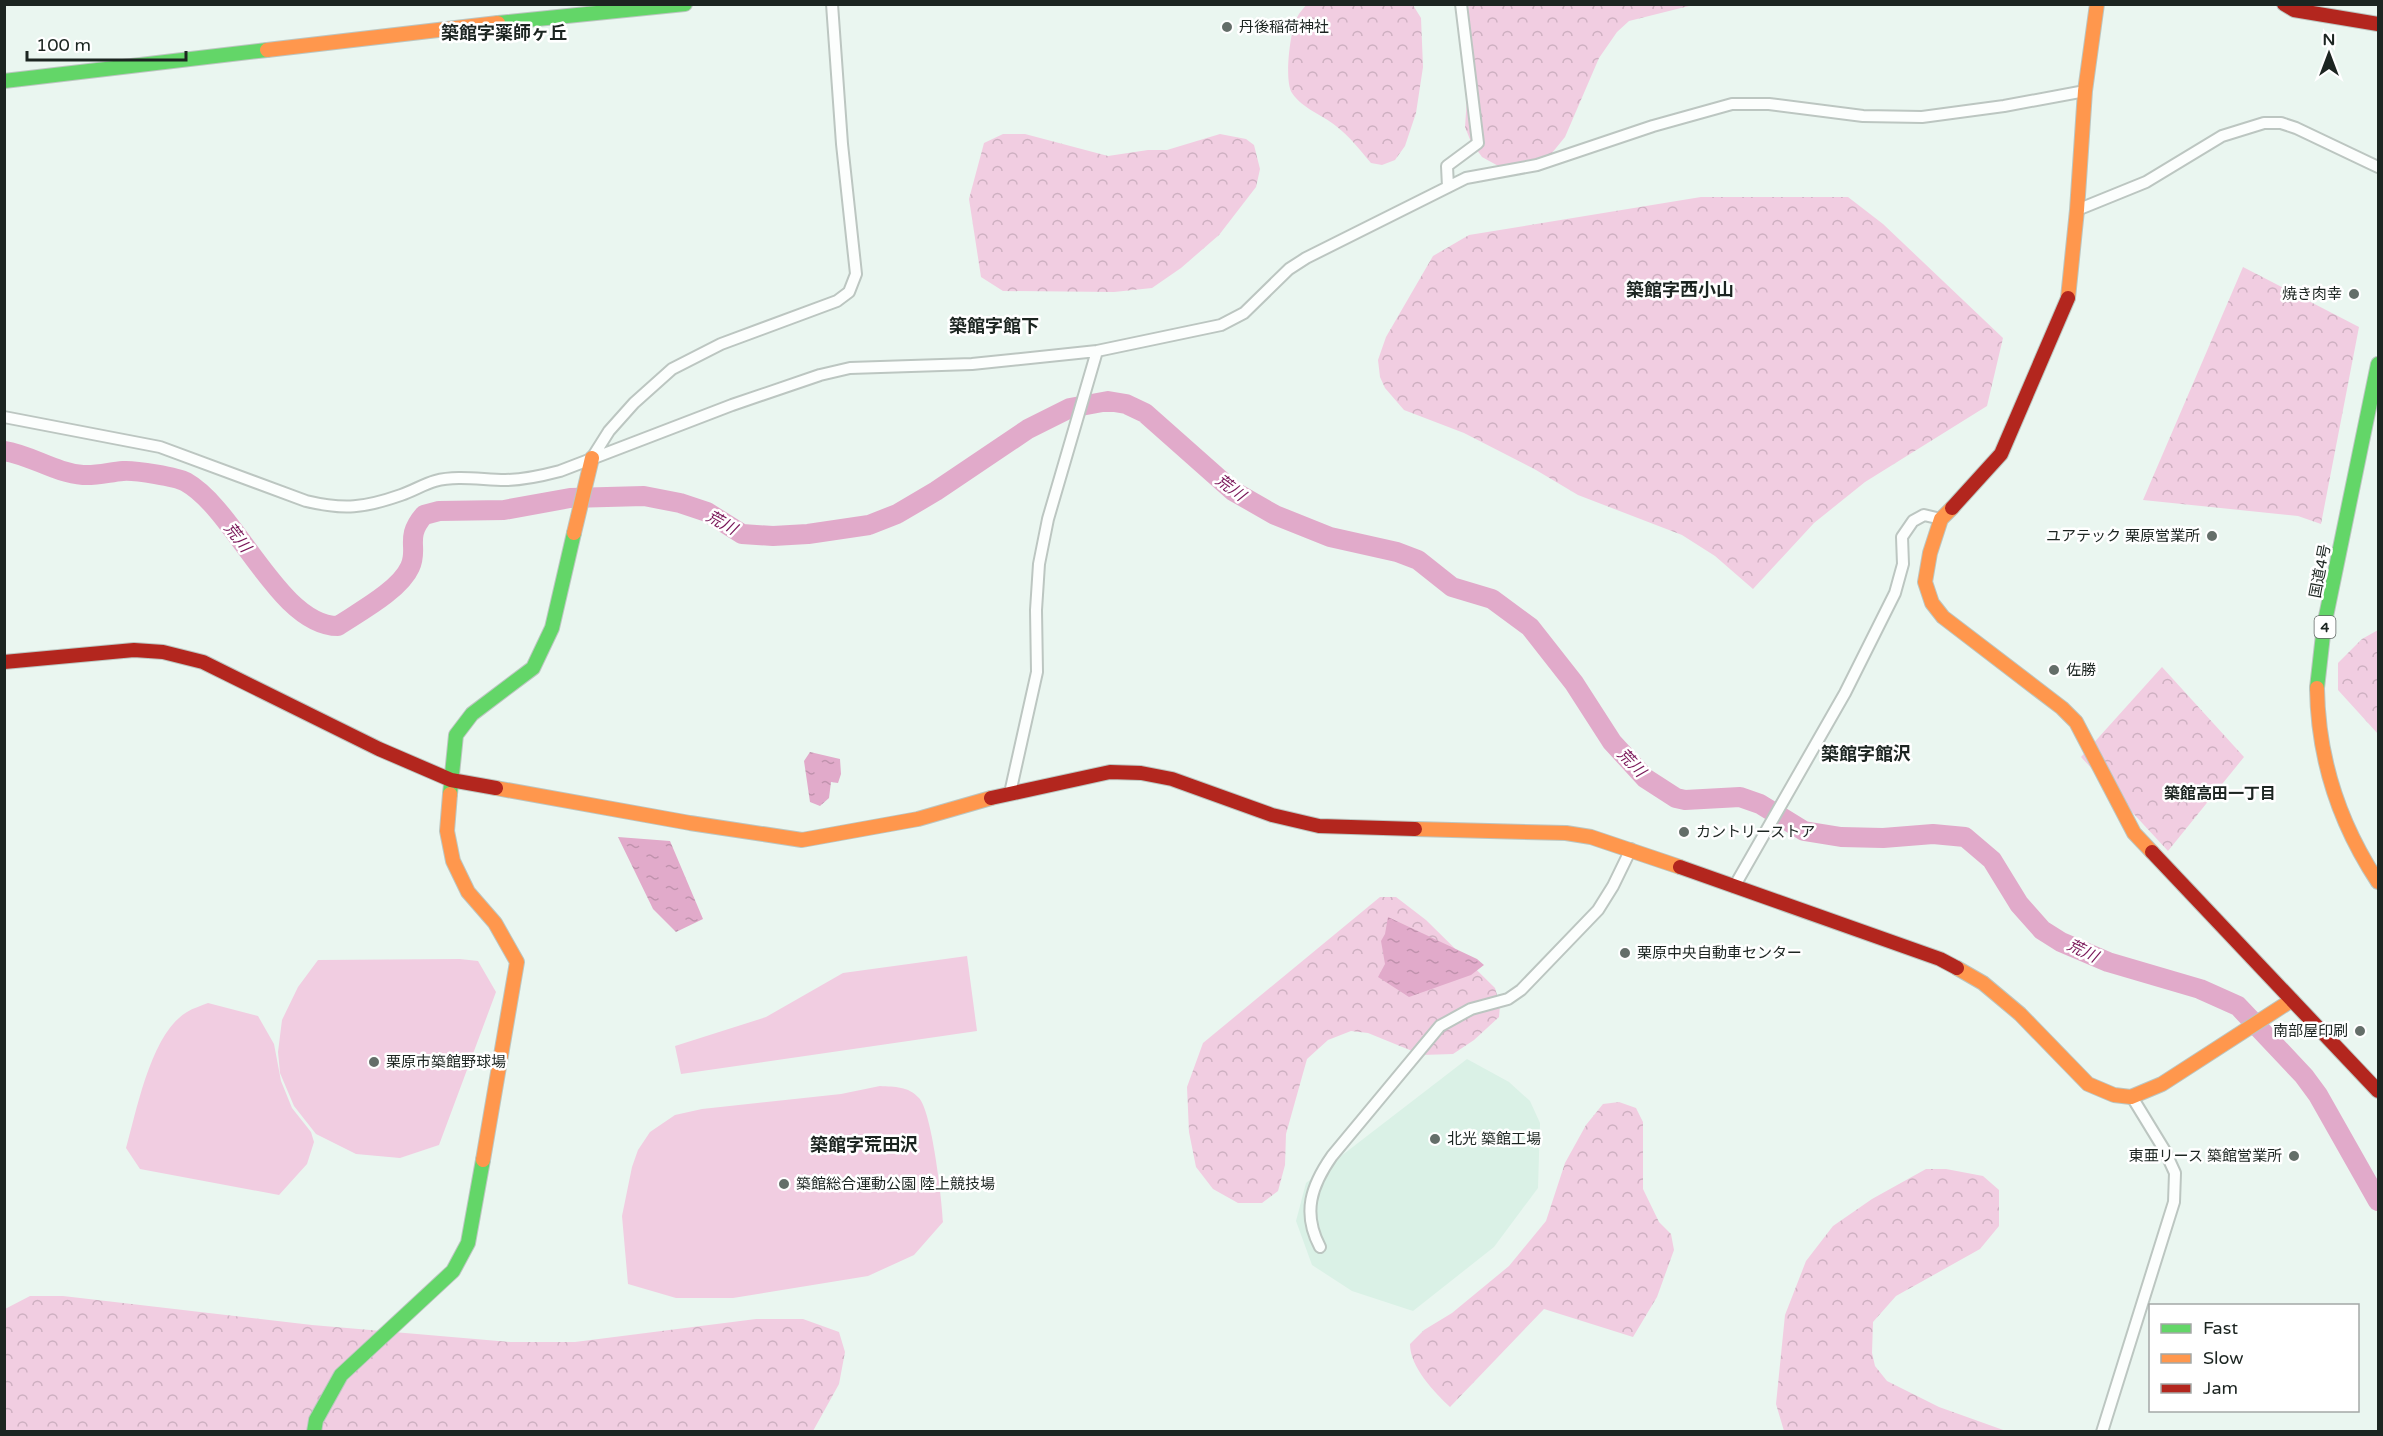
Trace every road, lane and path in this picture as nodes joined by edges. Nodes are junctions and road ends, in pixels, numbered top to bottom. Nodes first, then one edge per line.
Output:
1 (685, 4) edge
2 (832, 4) edge
3 (1461, 4) edge
4 (2097, 4) edge
5 (2284, 4) edge
6 (2379, 24) edge
7 (4, 81) edge
8 (2085, 91) junction
9 (2379, 167) edge
10 (1448, 187) junction
11 (2077, 210) junction
12 (1097, 351) junction
13 (2379, 364) edge
14 (4, 417) edge
15 (592, 458) junction
16 (1941, 519) junction
17 (4, 662) edge
18 (451, 780) junction
19 (1010, 794) junction
20 (1631, 849) junction
21 (2379, 882) edge
22 (1734, 887) junction
23 (2292, 1000) junction
24 (2379, 1090) edge
25 (2132, 1097) junction
26 (1320, 1247) dead end
27 (314, 1431) edge
28 (2102, 1431) edge

1 - 7 main road
2 - 15 street
3 - 10 street
4 - 8 main road
5 - 6 main road
8 - 10 street
8 - 11 main road
9 - 11 street
10 - 12 street
11 - 16 main road
12 - 15 street
12 - 19 street
13 - 21 main road, 国道4号 / 4
14 - 15 street
15 - 18 main road
16 - 22 street
16 - 23 main road
17 - 18 main road
18 - 19 main road
18 - 27 main road
19 - 20 main road
20 - 22 main road
20 - 26 street
22 - 25 main road
23 - 24 main road
23 - 25 main road
25 - 28 street

